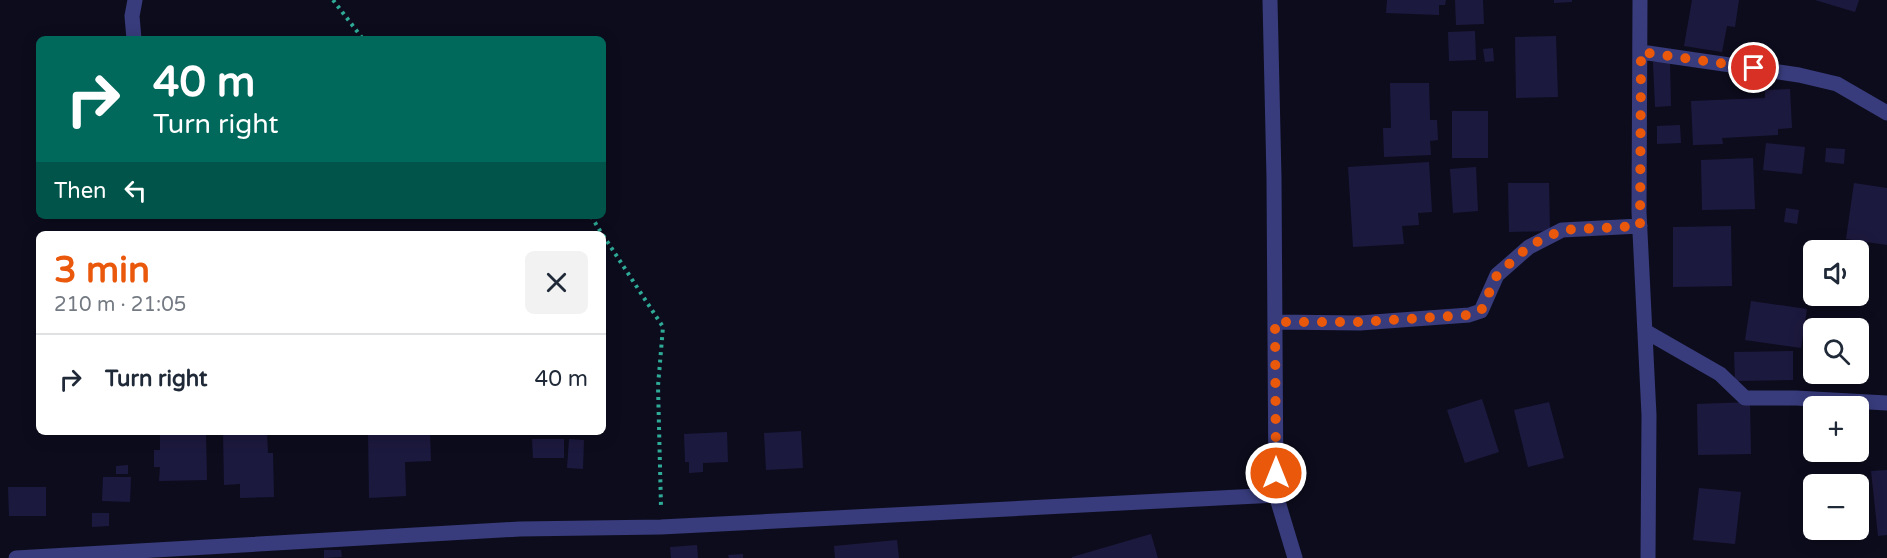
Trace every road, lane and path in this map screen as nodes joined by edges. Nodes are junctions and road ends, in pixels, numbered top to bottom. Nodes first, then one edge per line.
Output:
1 (135, 0) edge
2 (333, 0) edge
3 (1270, 0) edge
4 (1640, 0) edge
5 (134, 36) edge
6 (361, 36) edge
7 (1641, 52) junction
8 (1887, 113) edge
9 (1640, 226) junction
10 (606, 239) edge
11 (1275, 322) junction
12 (1645, 331) junction
13 (1887, 403) edge
14 (1276, 495) junction
15 (661, 527) junction
16 (16, 558) edge
17 (1295, 558) edge
18 (1648, 558) edge

1 - 5 street
2 - 6 path
3 - 11 street
4 - 7 street
7 - 8 street
7 - 9 street
9 - 11 street
9 - 12 street
10 - 15 path
11 - 14 street
12 - 13 street
12 - 18 street
14 - 15 street
14 - 17 street
15 - 16 street

